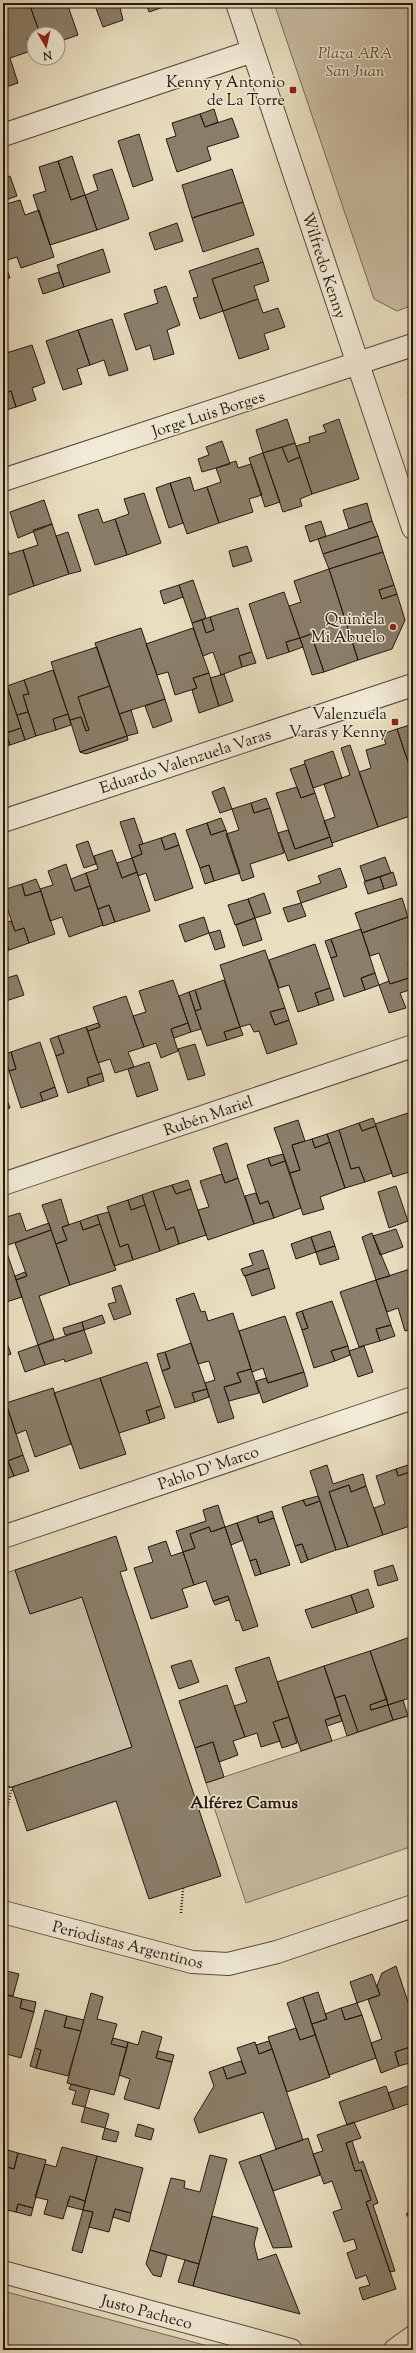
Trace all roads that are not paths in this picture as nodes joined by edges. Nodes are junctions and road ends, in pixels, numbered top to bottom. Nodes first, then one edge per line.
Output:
1 (237, 3) edge
2 (253, 51) junction
3 (3, 135) edge
4 (413, 345) edge
5 (358, 363) junction
6 (3, 480) edge
7 (413, 528) edge
8 (413, 686) edge
9 (3, 821) edge
10 (413, 1046) edge
11 (3, 1184) edge
12 (413, 1398) edge
13 (3, 1537) edge
14 (413, 1906) edge
15 (3, 1912) edge
16 (3, 2272) edge
17 (413, 2337) edge
18 (291, 2350) edge
19 (396, 2350) edge

1 - 2 street, Wilfredo Kenny
2 - 3 street
2 - 5 street, Wilfredo Kenny
4 - 5 street, Jorge Luis Borges
5 - 6 street, Jorge Luis Borges
5 - 7 street, Wilfredo Kenny
8 - 9 street, Eduardo Valenzuela Varas
10 - 11 street, Rubén Mariel
12 - 13 street, Pablo D' Marco
14 - 15 street, Periodistas Argentinos
16 - 18 street, Justo Pacheco
17 - 19 street

